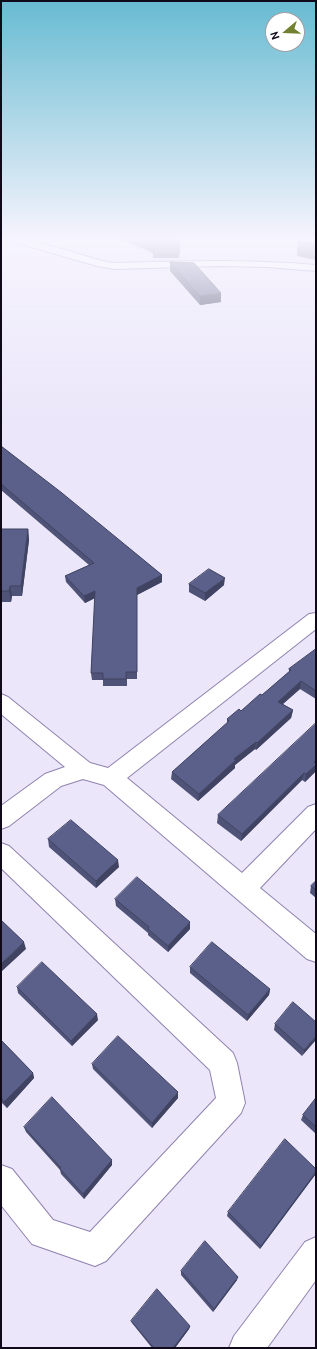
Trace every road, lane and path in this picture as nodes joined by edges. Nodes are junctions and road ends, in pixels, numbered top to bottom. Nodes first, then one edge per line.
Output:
1 (316, 619) edge
2 (1, 702) edge
3 (83, 770) junction
4 (111, 778) junction
5 (316, 814) edge
6 (1, 819) edge
7 (1, 853) edge
8 (244, 888) junction
9 (316, 950) edge
10 (1, 1180) edge
11 (316, 1253) edge
12 (246, 1348) edge

1 - 4 street
2 - 3 street
3 - 4 street
3 - 6 street
4 - 8 street
5 - 8 street
7 - 10 street
8 - 9 street
11 - 12 street

